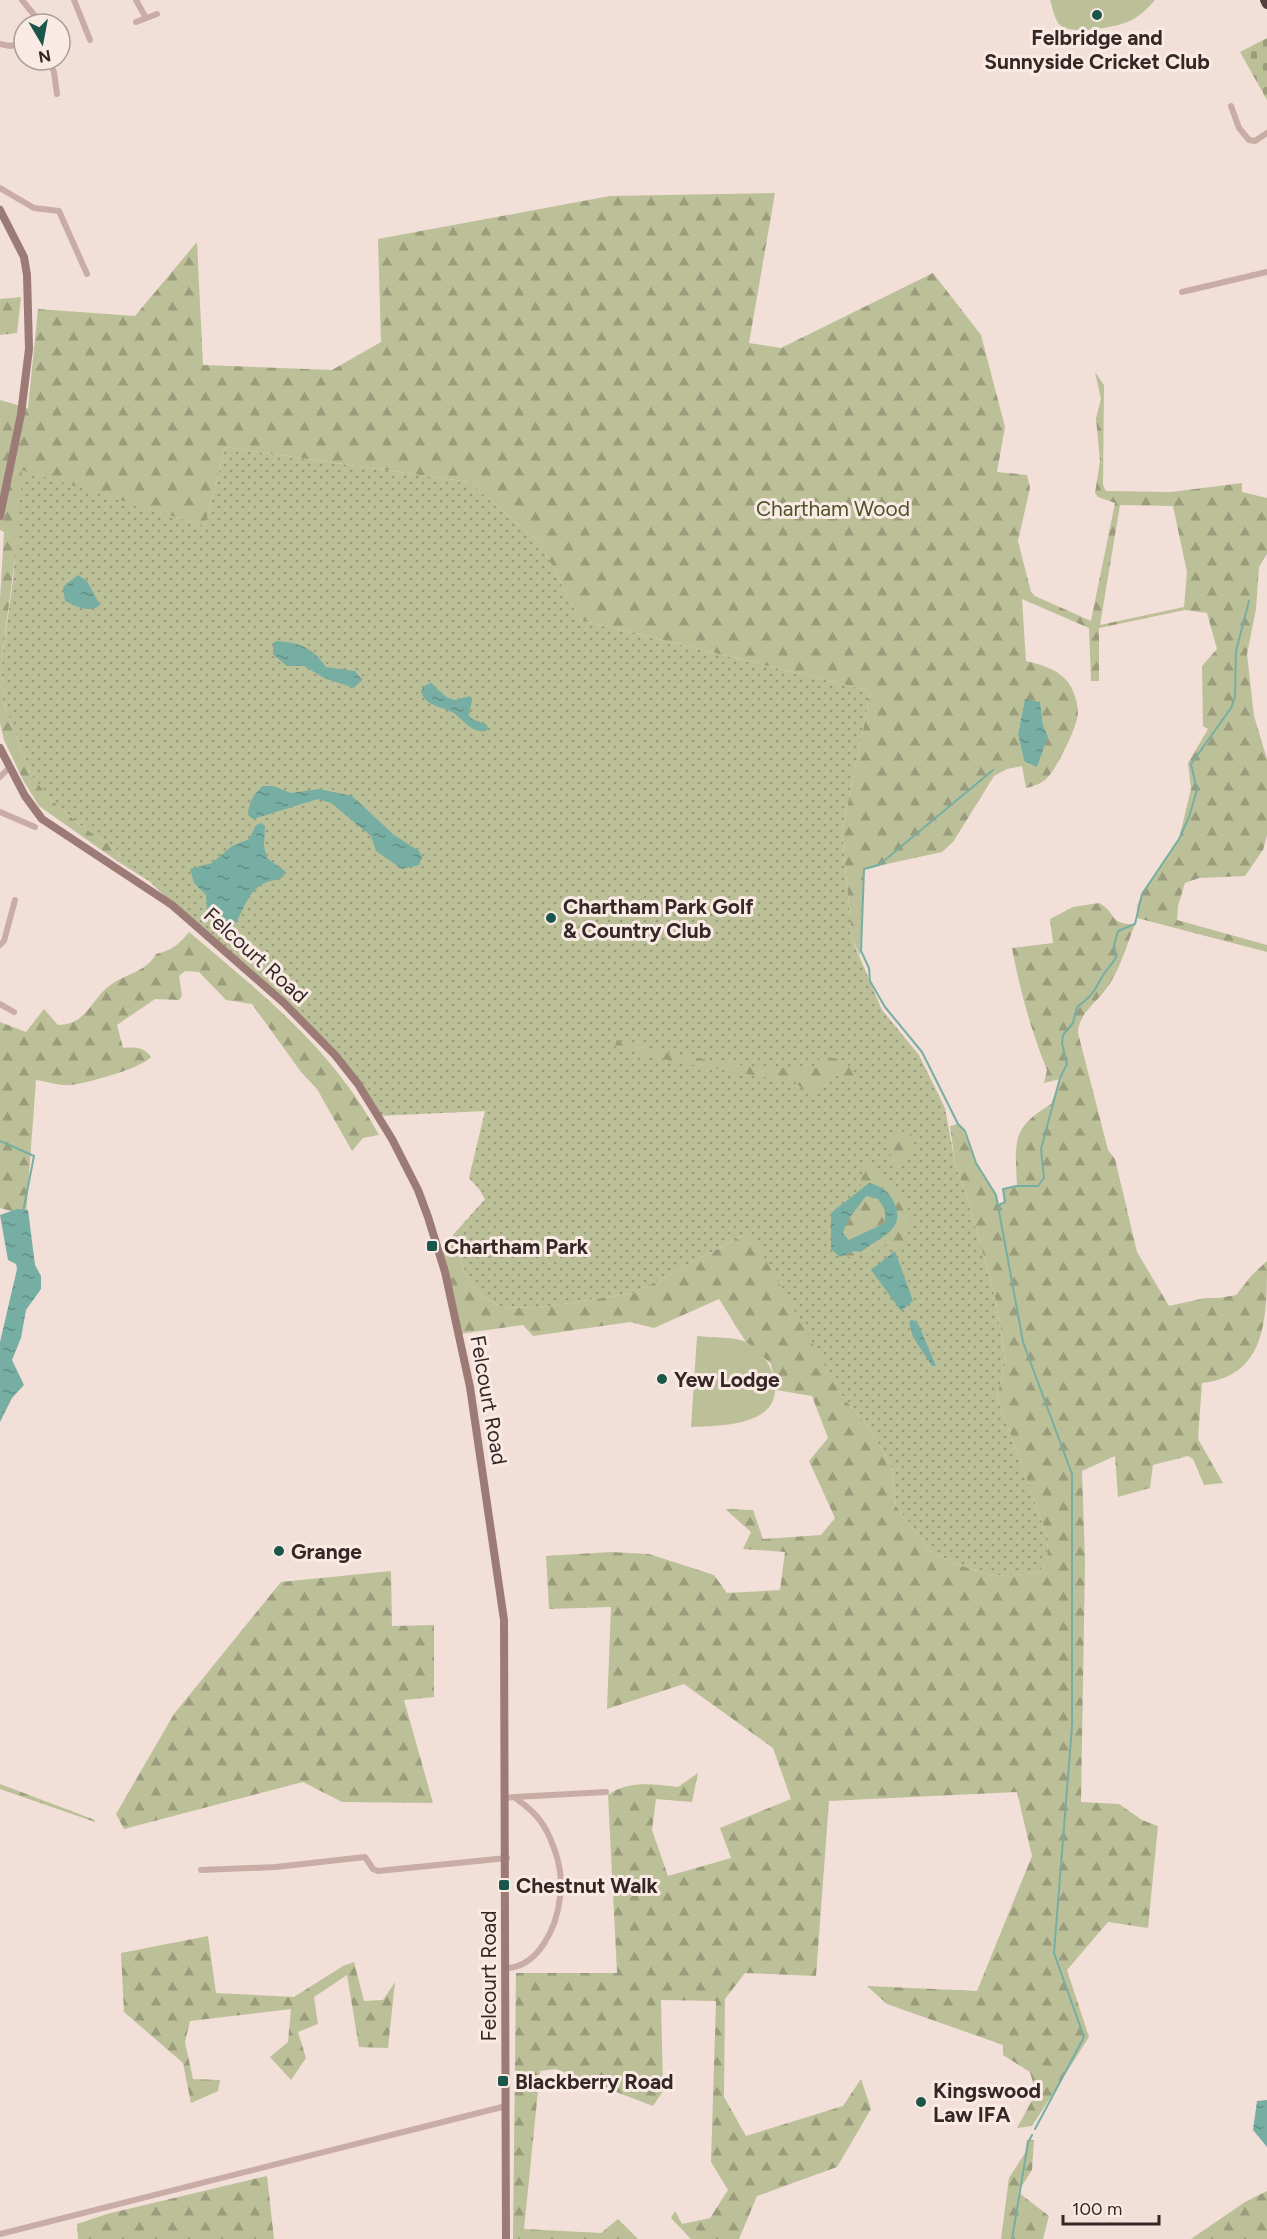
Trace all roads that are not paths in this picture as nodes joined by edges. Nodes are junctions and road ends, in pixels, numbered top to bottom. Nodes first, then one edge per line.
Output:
1 (22, 0) edge
2 (74, 0) edge
3 (136, 0) edge
4 (1265, 0) edge
5 (1267, 4) edge
6 (32, 12) edge
7 (157, 14) dead end
8 (146, 18) junction
9 (136, 22) dead end
10 (90, 40) dead end
11 (54, 72) edge
12 (57, 94) dead end
13 (1232, 106) dead end
14 (1267, 134) edge
15 (0, 188) edge
16 (0, 210) edge
17 (1267, 272) edge
18 (87, 274) dead end
19 (1182, 292) dead end
20 (0, 516) edge
21 (0, 748) edge
22 (8, 769) junction
23 (0, 777) edge
24 (0, 812) edge
25 (35, 827) dead end
26 (15, 900) dead end
27 (0, 945) edge
28 (0, 1004) edge
29 (15, 1012) dead end
30 (606, 1792) dead end
31 (510, 1798) junction
32 (507, 1858) junction
33 (201, 1870) dead end
34 (505, 1968) junction
35 (506, 2106) junction
36 (0, 2234) edge
37 (506, 2239) edge

1 - 6 street
2 - 10 street
3 - 8 street
4 - 5 highway
7 - 8 street
8 - 9 street
11 - 12 street
13 - 14 street
15 - 18 street
16 - 20 street
17 - 19 street
21 - 22 street, Felcourt Road
22 - 23 street
22 - 31 street, Felcourt Road
24 - 25 street
26 - 27 street
28 - 29 street
30 - 31 street
31 - 32 street, Felcourt Road
31 - 34 street
32 - 33 street
32 - 34 street, Felcourt Road
34 - 35 street, Felcourt Road
35 - 36 street
35 - 37 street, Felcourt Road

